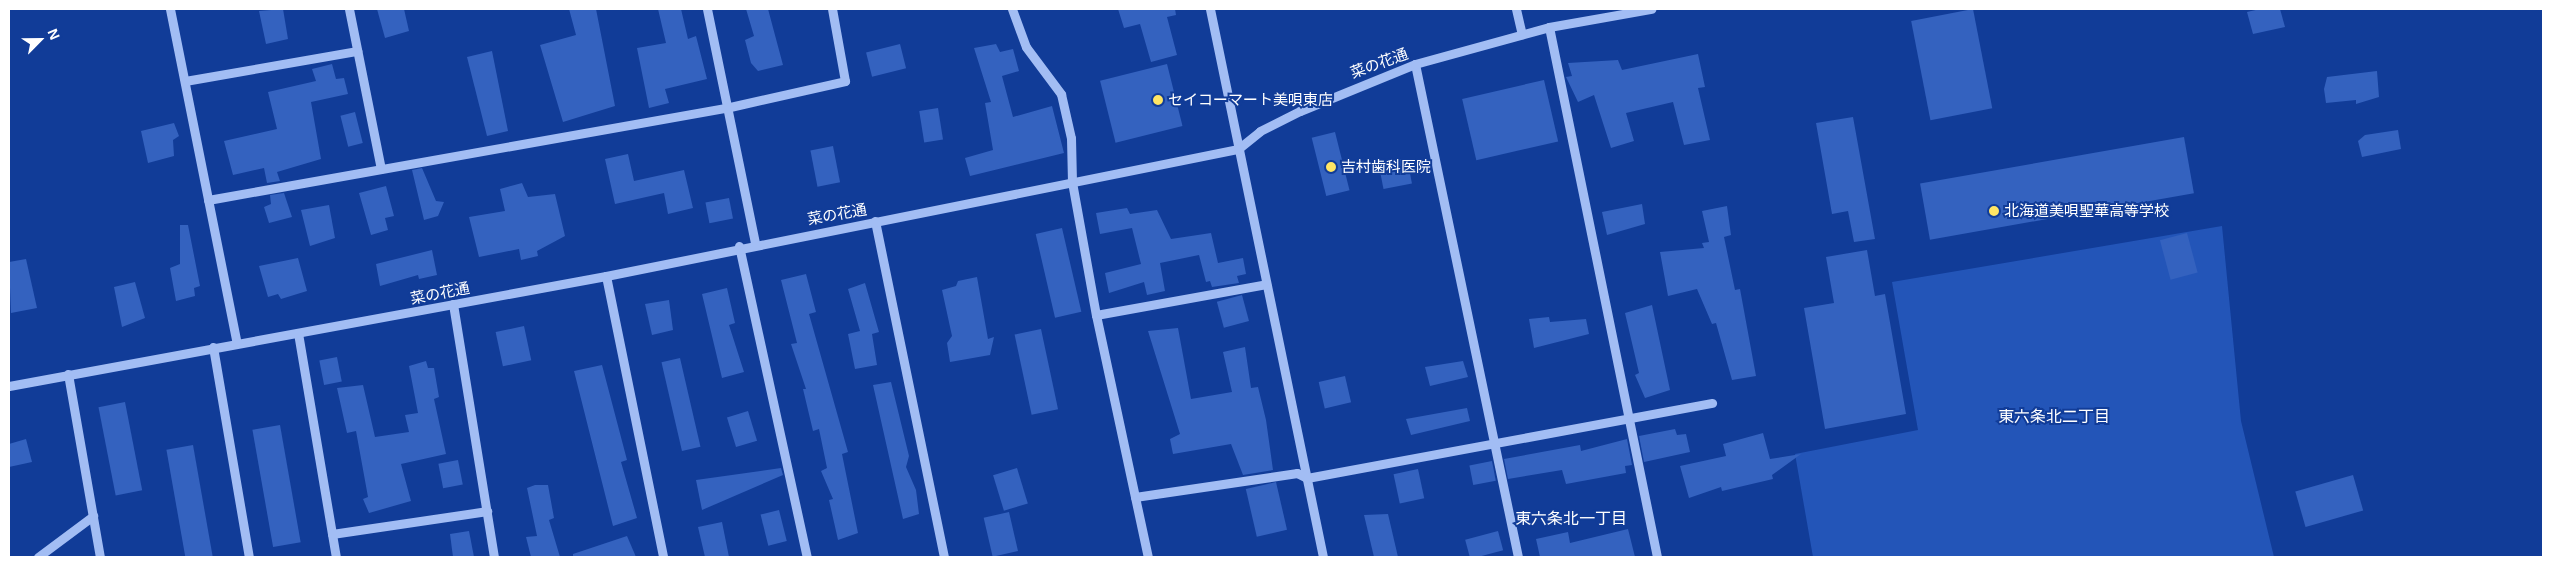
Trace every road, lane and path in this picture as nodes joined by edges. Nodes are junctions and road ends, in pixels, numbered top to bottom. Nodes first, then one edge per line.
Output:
1 (170, 9) edge
2 (349, 9) edge
3 (707, 9) edge
4 (832, 9) edge
5 (1012, 9) edge
6 (1210, 9) edge
7 (1516, 9) edge
8 (1651, 9) edge
9 (1549, 27) junction
10 (1522, 34) junction
11 (357, 50) junction
12 (1415, 64) junction
13 (185, 81) junction
14 (730, 107) junction
15 (1238, 149) junction
16 (381, 169) junction
17 (1072, 182) junction
18 (208, 200) junction
19 (875, 221) junction
20 (756, 243) junction
21 (739, 246) junction
22 (606, 276) junction
23 (1266, 284) junction
24 (454, 304) junction
25 (1096, 315) junction
26 (298, 334) junction
27 (237, 342) junction
28 (213, 347) junction
29 (68, 374) junction
30 (9, 386) edge
31 (1712, 403) dead end
32 (1628, 421) junction
33 (1494, 443) junction
34 (1307, 478) junction
35 (1136, 497) junction
36 (487, 511) junction
37 (92, 516) junction
38 (332, 534) junction
39 (38, 557) edge
40 (100, 557) edge
41 (249, 557) edge
42 (336, 557) edge
43 (494, 557) edge
44 (662, 557) edge
45 (807, 557) edge
46 (944, 557) edge
47 (1148, 557) edge
48 (1323, 557) edge
49 (1518, 557) edge
50 (1657, 557) edge

1 - 13 street
2 - 11 street
3 - 14 street
4 - 14 street
5 - 17 street
6 - 15 street
7 - 10 street
8 - 9 street, 菜の花通
9 - 10 street, 菜の花通
9 - 32 street
10 - 12 street, 菜の花通
11 - 13 street
11 - 16 street
12 - 15 street, 菜の花通
12 - 33 street
13 - 18 street
14 - 16 street
14 - 20 street
15 - 17 street, 菜の花通
15 - 23 street
16 - 18 street
17 - 19 street, 菜の花通
17 - 25 street
18 - 27 street
19 - 20 street, 菜の花通
19 - 46 street
20 - 21 street, 菜の花通
21 - 22 street, 菜の花通
21 - 45 street
22 - 24 street, 菜の花通
22 - 44 street
23 - 25 street
23 - 34 street
24 - 26 street, 菜の花通
24 - 36 street
25 - 35 street
26 - 27 street, 菜の花通
26 - 38 street
27 - 28 street, 菜の花通
28 - 29 street, 菜の花通
28 - 41 street
29 - 30 street, 菜の花通
29 - 37 street
31 - 32 street
32 - 33 street
32 - 50 street
33 - 34 street
33 - 49 street
34 - 35 street
34 - 48 street
35 - 47 street
36 - 38 street
36 - 43 street
37 - 39 street
37 - 40 street
38 - 42 street

